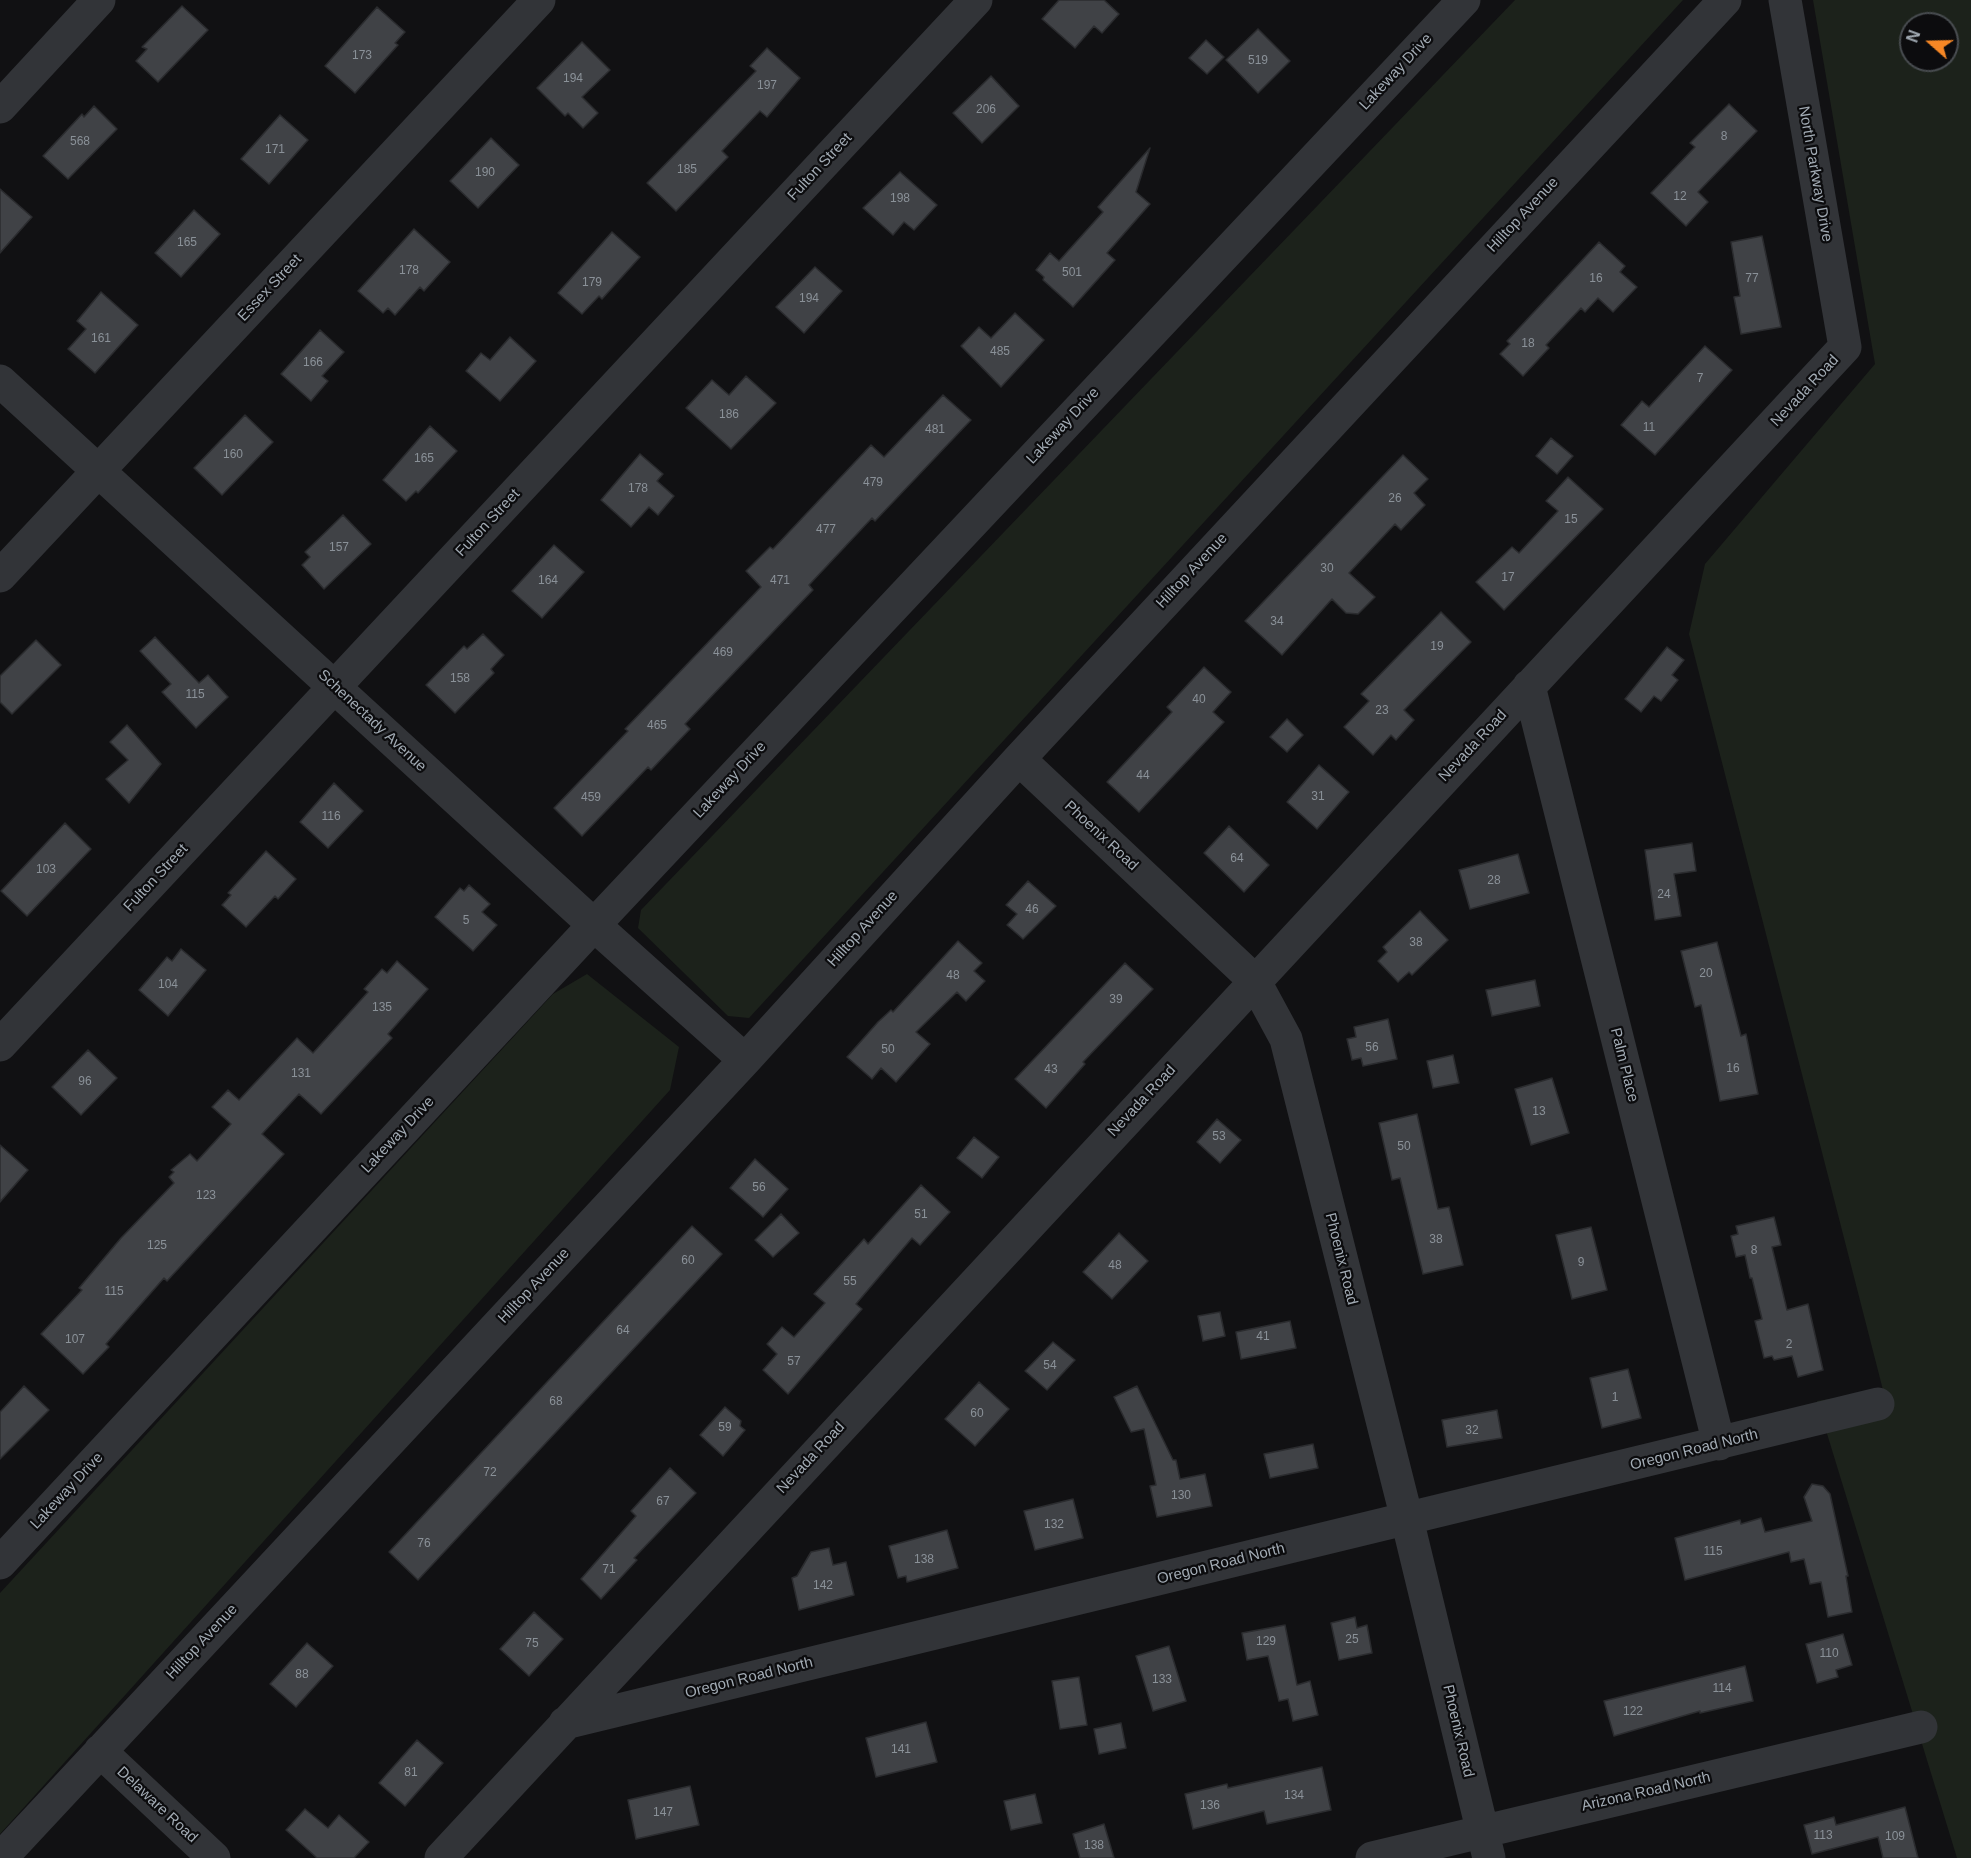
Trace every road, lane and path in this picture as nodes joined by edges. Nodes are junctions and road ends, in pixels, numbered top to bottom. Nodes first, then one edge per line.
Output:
1 (539, 0) edge
2 (976, 0) edge
3 (1464, 0) edge
4 (1725, 0) edge
5 (1785, 0) edge
6 (82, 6) edge
7 (0, 107) edge
8 (1845, 347) joint
9 (0, 381) edge
10 (100, 470) junction
11 (0, 576) edge
12 (1529, 686) junction
13 (335, 687) junction
14 (1018, 759) junction
15 (594, 925) junction
16 (1254, 980) junction
17 (0, 1045) edge
18 (745, 1060) junction
19 (1878, 1404) dead end
20 (1719, 1444) junction
21 (1407, 1519) junction
22 (0, 1563) edge
23 (565, 1723) junction
24 (1921, 1727) dead end
25 (100, 1751) junction
26 (1486, 1844) edge
27 (1, 1858) edge
28 (214, 1858) edge
29 (441, 1858) edge
30 (1372, 1858) edge

1 - 10 street, Essex Street
2 - 13 street, Fulton Street
3 - 15 street, Lakeway Drive
4 - 14 street, Hilltop Avenue
5 - 8 street, North Parkway Drive
6 - 7 street
8 - 12 street, Nevada Road
9 - 10 street, Schenectady Avenue
10 - 11 street, Essex Street
10 - 13 street, Schenectady Avenue
12 - 16 street, Nevada Road
12 - 20 street, Palm Place
13 - 15 street, Schenectady Avenue
13 - 17 street, Fulton Street
14 - 16 street, Phoenix Road
14 - 18 street, Hilltop Avenue
15 - 18 street, Schenectady Avenue
15 - 22 street, Lakeway Drive
16 - 21 street, Phoenix Road
16 - 23 street, Nevada Road
18 - 25 street, Hilltop Avenue
19 - 20 street, Oregon Road North
20 - 21 street, Oregon Road North
21 - 23 street, Oregon Road North
21 - 26 street, Phoenix Road
23 - 29 street, Nevada Road
24 - 26 street, Arizona Road North
25 - 27 street, Hilltop Avenue
25 - 28 street, Delaware Road
26 - 30 street, Arizona Road North

